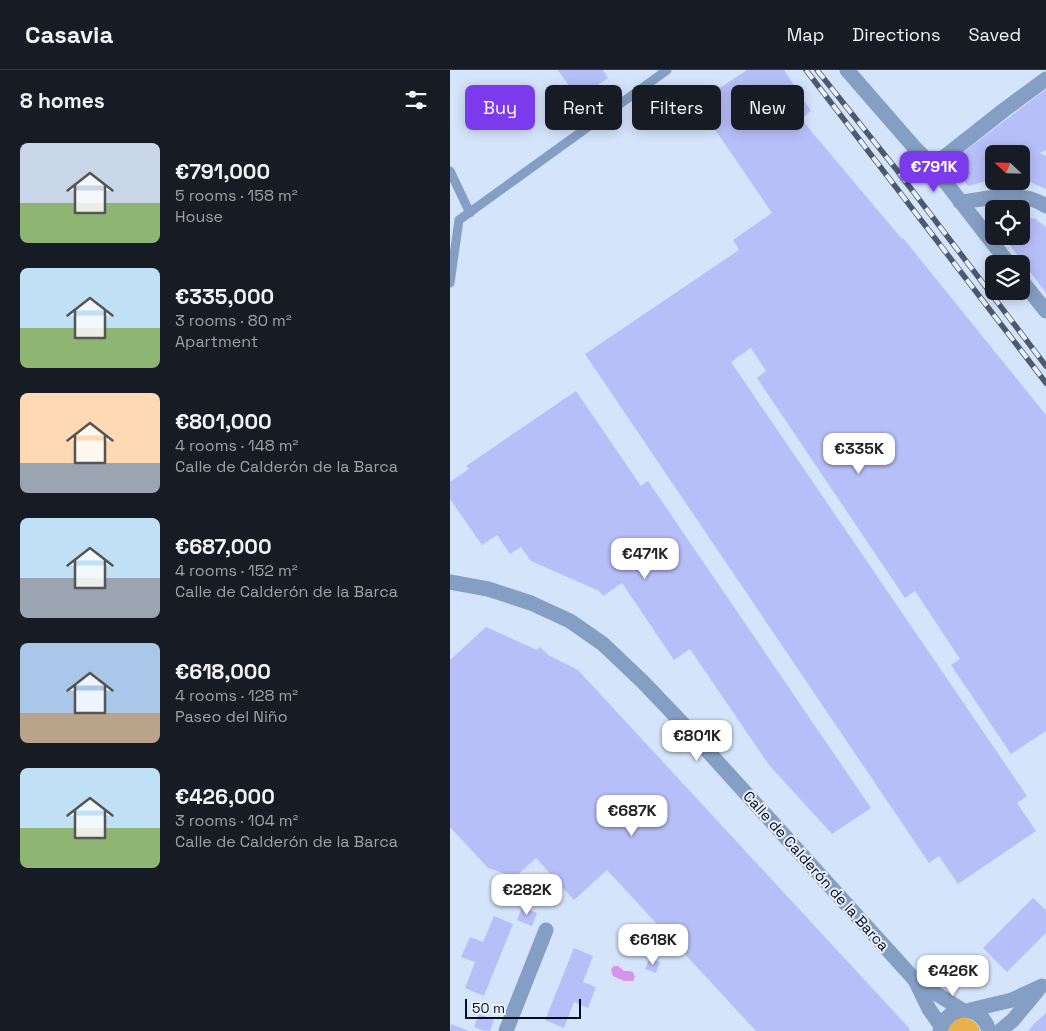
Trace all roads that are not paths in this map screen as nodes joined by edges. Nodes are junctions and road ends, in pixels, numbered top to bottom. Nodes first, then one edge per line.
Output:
1 (667, 70) edge
2 (847, 70) edge
3 (1046, 79) edge
4 (932, 166) junction
5 (450, 170) edge
6 (960, 202) junction
7 (1046, 206) edge
8 (470, 213) junction
9 (1002, 255) edge
10 (450, 283) edge
11 (1030, 291) edge
12 (1046, 311) edge
13 (450, 582) edge
14 (546, 930) dead end
15 (915, 980) junction
16 (1044, 984) edge
17 (966, 1010) junction
18 (941, 1029) edge
19 (506, 1031) edge
20 (990, 1031) edge
21 (1000, 1031) edge

1 - 8 lane
2 - 4 street
3 - 4 street
4 - 6 street
5 - 8 lane
6 - 7 street
6 - 9 street
8 - 10 lane
11 - 12 street
13 - 15 street, Calle de Calderón de la Barca
14 - 19 street
15 - 17 street, Calle de Calderón de la Barca
15 - 18 street, Calle de Calderón de la Barca
16 - 17 street
16 - 21 street
17 - 18 street
17 - 20 street, Calle de Calderón de la Barca

